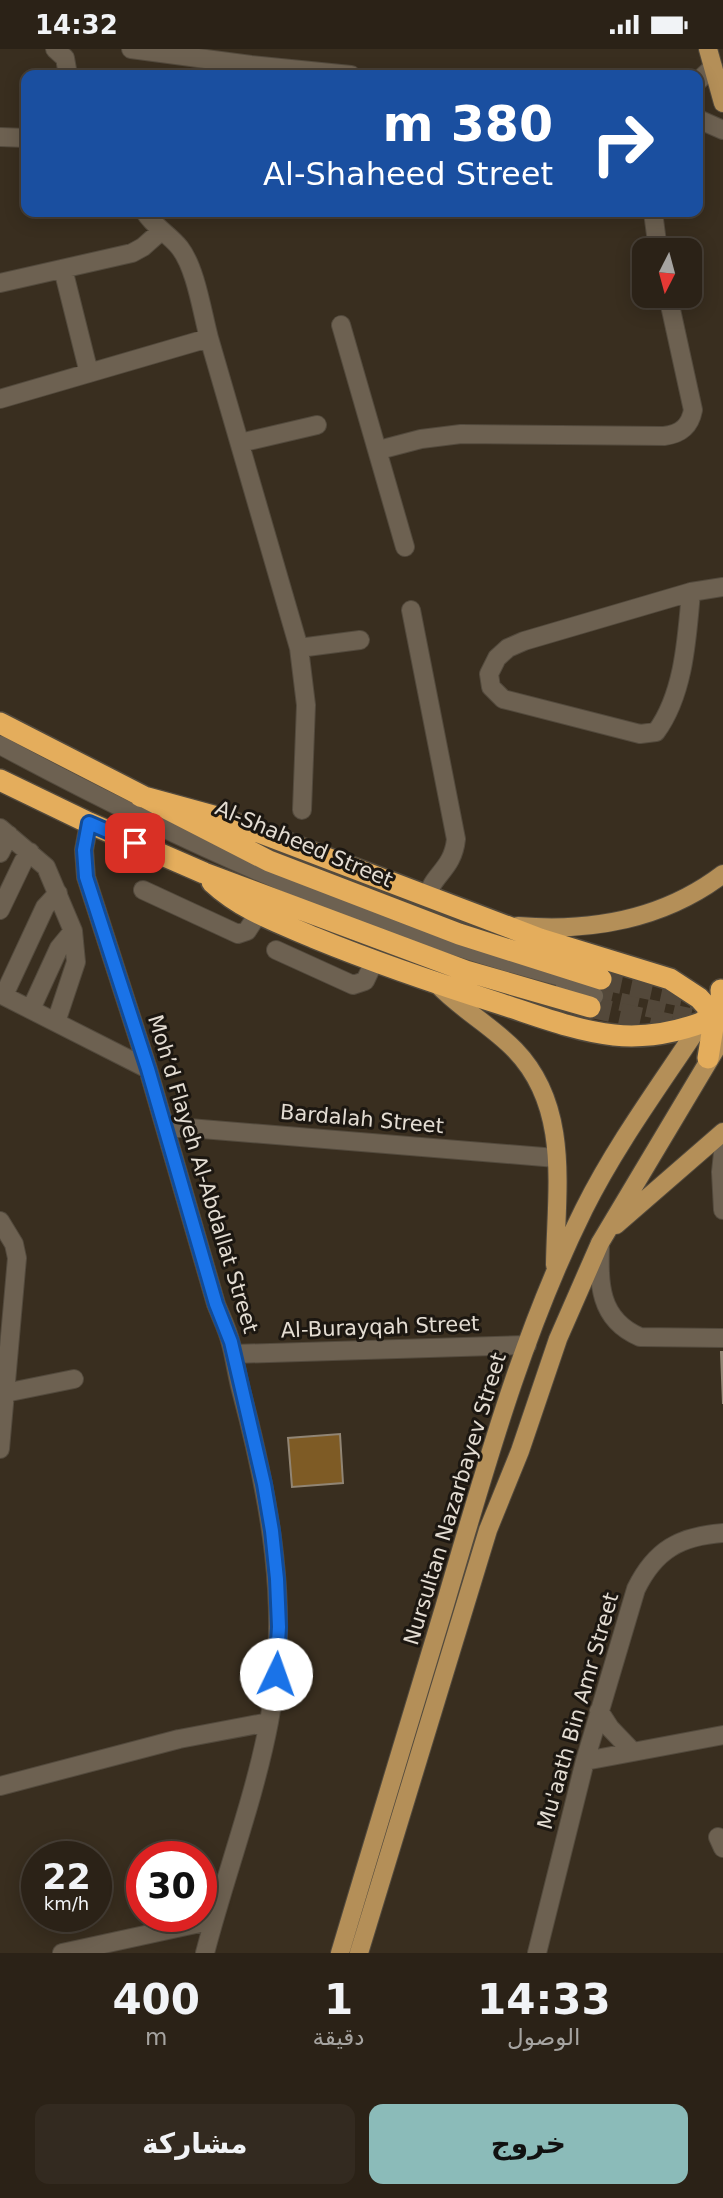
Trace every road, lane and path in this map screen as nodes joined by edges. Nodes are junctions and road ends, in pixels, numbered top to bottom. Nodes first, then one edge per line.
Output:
1 (131, 49) edge
2 (708, 49) edge
3 (713, 67) junction
4 (301, 70) edge
5 (703, 76) edge
6 (723, 103) edge
7 (703, 121) edge
8 (723, 130) edge
9 (0, 137) edge
10 (21, 138) edge
11 (149, 217) edge
12 (654, 217) edge
13 (161, 231) junction
14 (656, 238) edge
15 (63, 269) junction
16 (0, 283) edge
17 (671, 308) edge
18 (341, 325) dead end
19 (209, 338) junction
20 (89, 373) junction
21 (0, 399) edge
22 (317, 425) dead end
23 (240, 443) junction
24 (379, 450) junction
25 (405, 547) dead end
26 (723, 587) edge
27 (691, 592) junction
28 (411, 610) dead end
29 (360, 641) dead end
30 (299, 648) junction
31 (0, 723) edge
32 (0, 745) edge
33 (0, 754) edge
34 (0, 780) edge
35 (139, 796) junction
36 (302, 810) dead end
37 (89, 823) junction
38 (4, 831) edge
39 (30, 852) junction
40 (0, 853) edge
41 (204, 873) junction
42 (723, 874) edge
43 (144, 890) dead end
44 (58, 893) junction
45 (428, 897) junction
46 (0, 910) edge
47 (258, 914) junction
48 (503, 925) junction
49 (73, 931) junction
50 (276, 950) dead end
51 (374, 962) junction
52 (7, 968) edge
53 (437, 984) junction
54 (722, 989) edge
55 (596, 992) junction
56 (2, 995) edge
57 (31, 1009) junction
58 (717, 1021) edge
59 (57, 1022) junction
60 (687, 1044) joint
61 (708, 1058) joint
62 (148, 1069) junction
63 (164, 1126) junction
64 (723, 1132) edge
65 (723, 1153) edge
66 (556, 1158) junction
67 (723, 1210) edge
68 (0, 1221) edge
69 (602, 1238) junction
70 (554, 1277) junction
71 (723, 1338) edge
72 (527, 1345) junction
73 (233, 1354) junction
74 (74, 1379) dead end
75 (5, 1392) junction
76 (0, 1449) edge
77 (723, 1532) edge
78 (599, 1711) junction
79 (269, 1722) junction
80 (723, 1735) edge
81 (633, 1752) junction
82 (585, 1761) junction
83 (0, 1786) edge
84 (217, 1910) edge
85 (159, 1932) edge
86 (211, 1932) edge
87 (62, 1953) edge
88 (205, 1953) edge
89 (340, 1953) edge
90 (359, 1953) edge
91 (537, 1953) edge

1 - 4 street
2 - 3 main road
3 - 5 street
3 - 6 main road
7 - 8 street
9 - 10 street
11 - 13 street
12 - 14 street
13 - 15 street
13 - 19 street
15 - 16 street
15 - 20 street
17 - 24 street
18 - 24 street
19 - 20 street
19 - 23 street
20 - 21 street
22 - 23 street
23 - 30 street
24 - 25 street
26 - 27 street
27 - 27 street
28 - 45 street
29 - 30 street
30 - 36 street
31 - 35 highway, Al-Shaheed Street
32 - 55 street
33 - 55 street
34 - 37 highway
35 - 45 highway
35 - 55 highway, Al-Shaheed Street
37 - 41 highway
37 - 62 street, Moh’d Flayeh Al-Abdallat Street
38 - 39 street
38 - 40 street
39 - 44 street
39 - 46 street
41 - 47 highway
41 - 55 highway
42 - 48 main road
43 - 47 street
44 - 49 street
44 - 52 street
45 - 48 highway
47 - 51 highway
48 - 58 highway
49 - 57 street
49 - 59 street
50 - 51 street
51 - 53 highway
52 - 56 street
53 - 58 highway
53 - 66 main road
54 - 58 highway
56 - 57 street
57 - 59 street
58 - 60 highway
58 - 61 highway
59 - 62 street
60 - 70 main road, Nursultan Nazarbayev Street
61 - 69 main road, Nursultan Nazarbayev Street
62 - 63 street, Moh’d Flayeh Al-Abdallat Street
63 - 66 street, Bardalah Street
63 - 73 street, Moh’d Flayeh Al-Abdallat Street
64 - 69 main road
65 - 67 street
66 - 70 main road
68 - 75 street
69 - 71 street
69 - 90 main road, Nursultan Nazarbayev Street
70 - 72 main road, Nursultan Nazarbayev Street
72 - 73 street, Al-Burayqah Street
72 - 89 main road, Nursultan Nazarbayev Street
73 - 79 street, Moh’d Flayeh Al-Abdallat Street
74 - 75 street
75 - 76 street
77 - 78 street, Mu'aath Bin Amr Street
78 - 81 street
78 - 82 street, Mu'aath Bin Amr Street
79 - 83 street
79 - 84 street, Moh’d Flayeh Al-Abdallat Street
80 - 81 street
81 - 82 street
82 - 91 street, Mu'aath Bin Amr Street
85 - 87 street
86 - 88 street, Moh’d Flayeh Al-Abdallat Street

